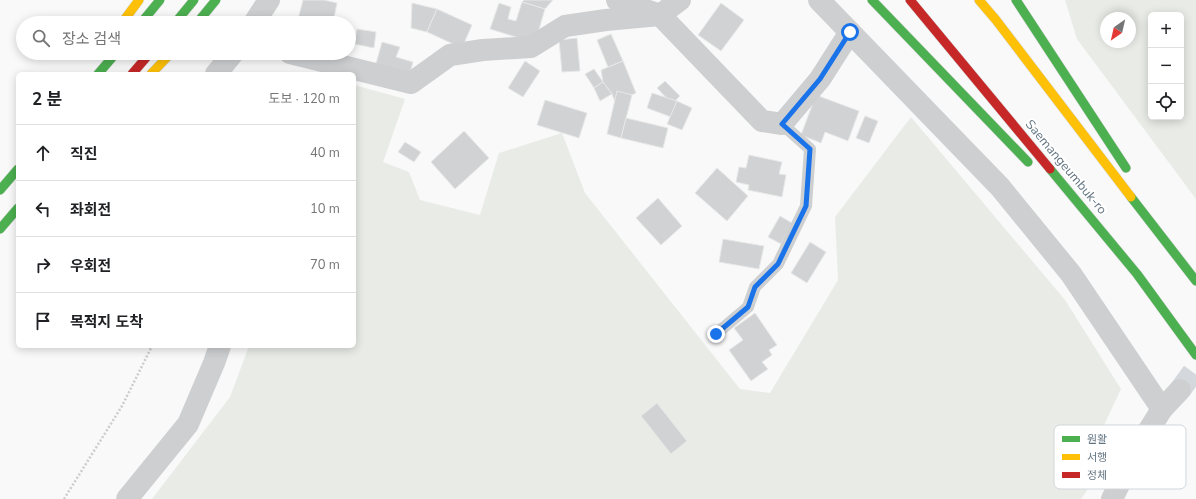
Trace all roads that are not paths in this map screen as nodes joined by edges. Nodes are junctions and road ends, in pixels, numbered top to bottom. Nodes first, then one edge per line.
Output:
1 (140, 0) edge
2 (160, 0) edge
3 (194, 0) edge
4 (216, 0) edge
5 (269, 0) edge
6 (617, 0) edge
7 (680, 0) edge
8 (819, 0) edge
9 (872, 0) edge
10 (910, 0) edge
11 (979, 0) edge
12 (1016, 0) edge
13 (128, 16) edge
14 (147, 16) edge
15 (180, 16) edge
16 (181, 16) edge
17 (203, 16) edge
18 (259, 16) edge
19 (660, 16) junction
20 (850, 32) junction
21 (110, 60) edge
22 (144, 60) edge
23 (164, 60) edge
24 (227, 60) edge
25 (318, 60) edge
26 (100, 72) edge
27 (134, 72) edge
28 (153, 72) edge
29 (218, 72) edge
30 (782, 124) junction
31 (1034, 168) dead end
32 (16, 170) edge
33 (1132, 177) dead end
34 (2, 188) edge
35 (1056, 190) dead end
36 (16, 210) edge
37 (1157, 216) dead end
38 (0, 229) edge
39 (1137, 274) junction
40 (1196, 275) edge
41 (1196, 281) edge
42 (716, 334) dead end
43 (219, 348) edge
44 (1196, 355) edge
45 (1180, 390) tunnel mouth
46 (1162, 409) junction
47 (1152, 425) edge
48 (1117, 489) edge
49 (127, 499) edge
50 (1112, 499) edge

1 - 13 highway
1 - 15 street
2 - 14 highway, bridge
3 - 16 highway, bridge
4 - 17 highway, bridge
5 - 18 street
6 - 19 street
7 - 19 street
8 - 20 street
9 - 31 highway
10 - 39 highway, Saemangeumbuk-ro
11 - 41 highway
12 - 33 highway
19 - 25 street
19 - 30 street
20 - 30 street
20 - 46 street
21 - 26 highway
22 - 27 highway
23 - 28 highway
24 - 29 street
30 - 42 lane
32 - 34 highway
35 - 39 highway
36 - 38 highway
37 - 40 highway
39 - 44 highway, Saemangeumbuk-ro
43 - 49 street
45 - 46 street
46 - 47 street
48 - 50 street

